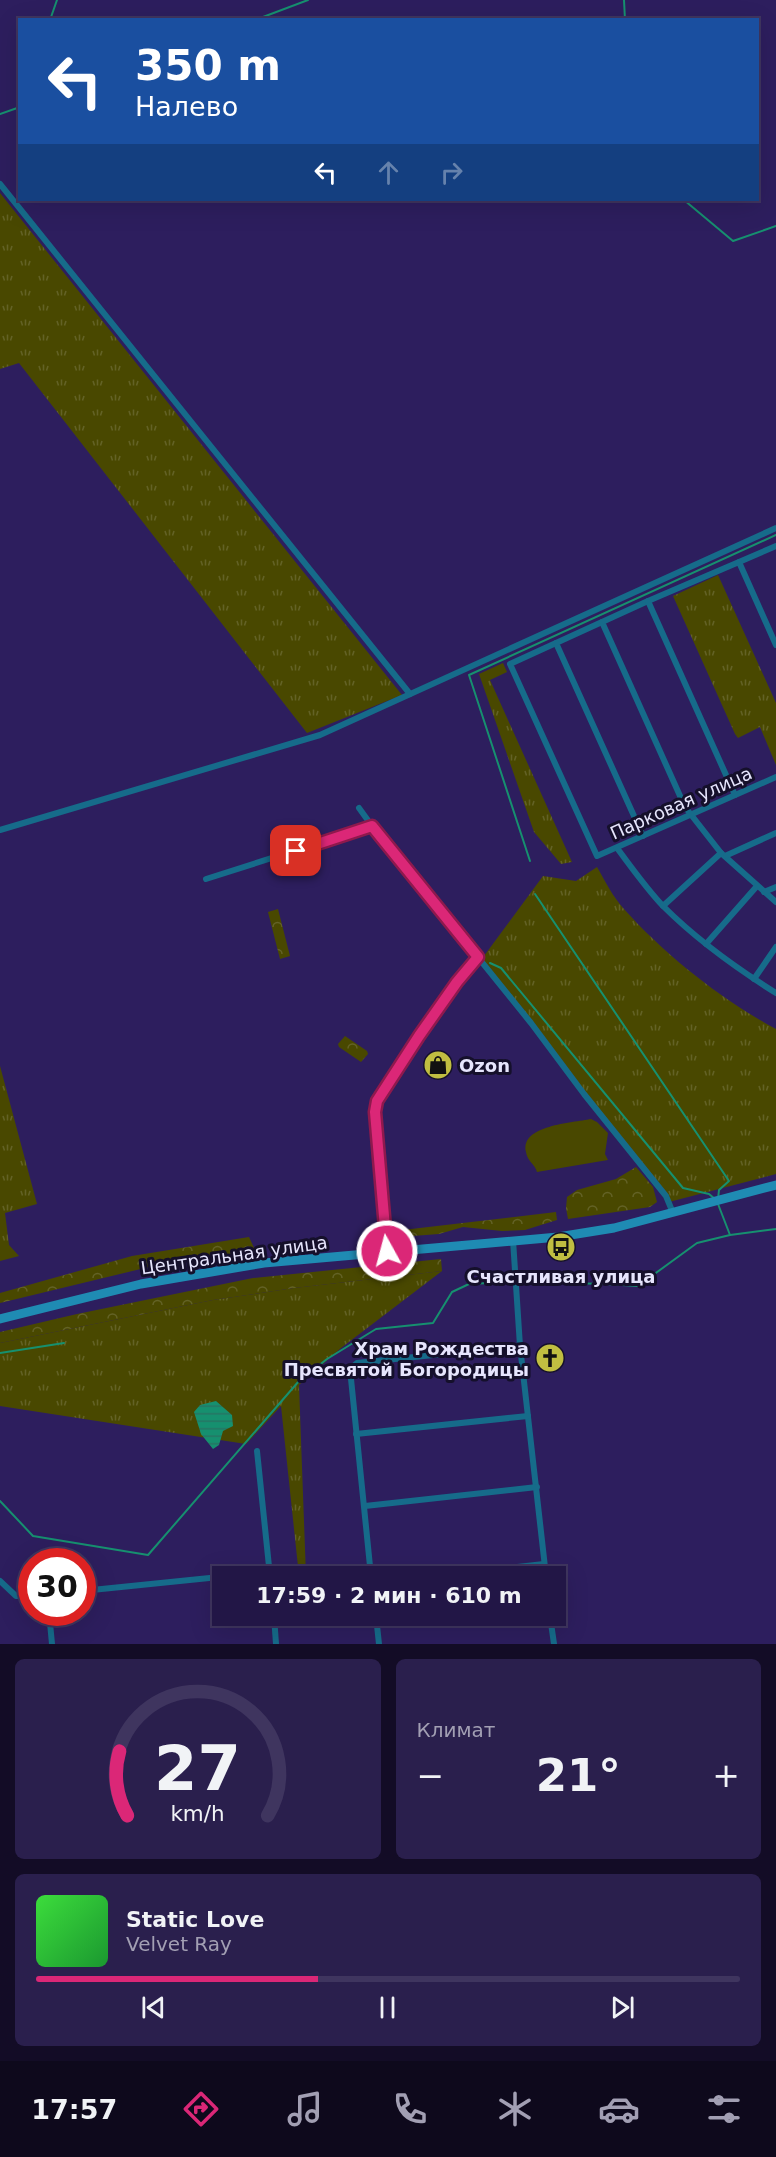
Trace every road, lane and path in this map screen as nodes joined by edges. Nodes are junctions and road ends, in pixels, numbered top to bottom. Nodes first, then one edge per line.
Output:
1 (0, 184) edge
2 (776, 528) edge
3 (776, 546) edge
4 (739, 562) junction
5 (648, 601) junction
6 (602, 622) junction
7 (556, 643) junction
8 (776, 645) edge
9 (410, 694) junction
10 (776, 777) edge
11 (735, 795) junction
12 (358, 808) dead end
13 (690, 815) junction
14 (372, 826) junction
15 (0, 830) edge
16 (776, 833) edge
17 (643, 836) junction
18 (617, 848) junction
19 (723, 854) junction
20 (206, 879) dead end
21 (757, 886) junction
22 (776, 887) edge
23 (764, 892) junction
24 (776, 902) edge
25 (663, 906) junction
26 (706, 944) junction
27 (776, 947) edge
28 (478, 957) junction
29 (754, 979) junction
30 (776, 993) edge
31 (776, 1185) edge
32 (673, 1213) junction
33 (513, 1240) junction
34 (387, 1251) junction
35 (0, 1319) edge
36 (520, 1346) junction
37 (528, 1416) junction
38 (356, 1434) junction
39 (257, 1451) dead end
40 (537, 1487) junction
41 (365, 1506) junction
42 (544, 1564) joint
43 (268, 1566) edge
44 (370, 1566) edge
45 (526, 1566) edge
46 (212, 1579) edge
47 (0, 1581) edge
48 (96, 1590) edge
49 (18, 1596) edge
50 (50, 1626) edge
51 (275, 1626) edge
52 (377, 1626) edge
53 (551, 1626) edge
54 (52, 1644) edge
55 (276, 1644) edge
56 (379, 1644) edge
57 (554, 1644) edge

1 - 9 street
2 - 9 street
3 - 4 street
4 - 5 street
4 - 8 street
5 - 6 street
5 - 11 street
6 - 7 street
6 - 13 street
7 - 17 street
7 - 18 street, Парковая улица
9 - 15 street
10 - 11 street, Парковая улица
11 - 13 street, Парковая улица
12 - 14 street
13 - 17 street, Парковая улица
13 - 19 street
14 - 20 street
14 - 28 street
16 - 19 street
17 - 18 street, Парковая улица
18 - 25 street
19 - 21 street
19 - 25 street
21 - 23 street
21 - 26 street
22 - 23 street
23 - 24 street
25 - 26 street
26 - 29 street
27 - 29 street
28 - 32 street
28 - 34 street
29 - 30 street
31 - 32 main road, Центральная улица
32 - 33 main road, Центральная улица
33 - 34 main road, Центральная улица
33 - 36 street
34 - 35 main road, Центральная улица
36 - 37 street
36 - 38 street
37 - 38 street
37 - 40 street
38 - 41 street
39 - 43 street
40 - 41 street
40 - 42 street
41 - 44 street
42 - 45 street
46 - 48 street
47 - 49 street
50 - 54 street
51 - 55 street
52 - 56 street
53 - 57 street

